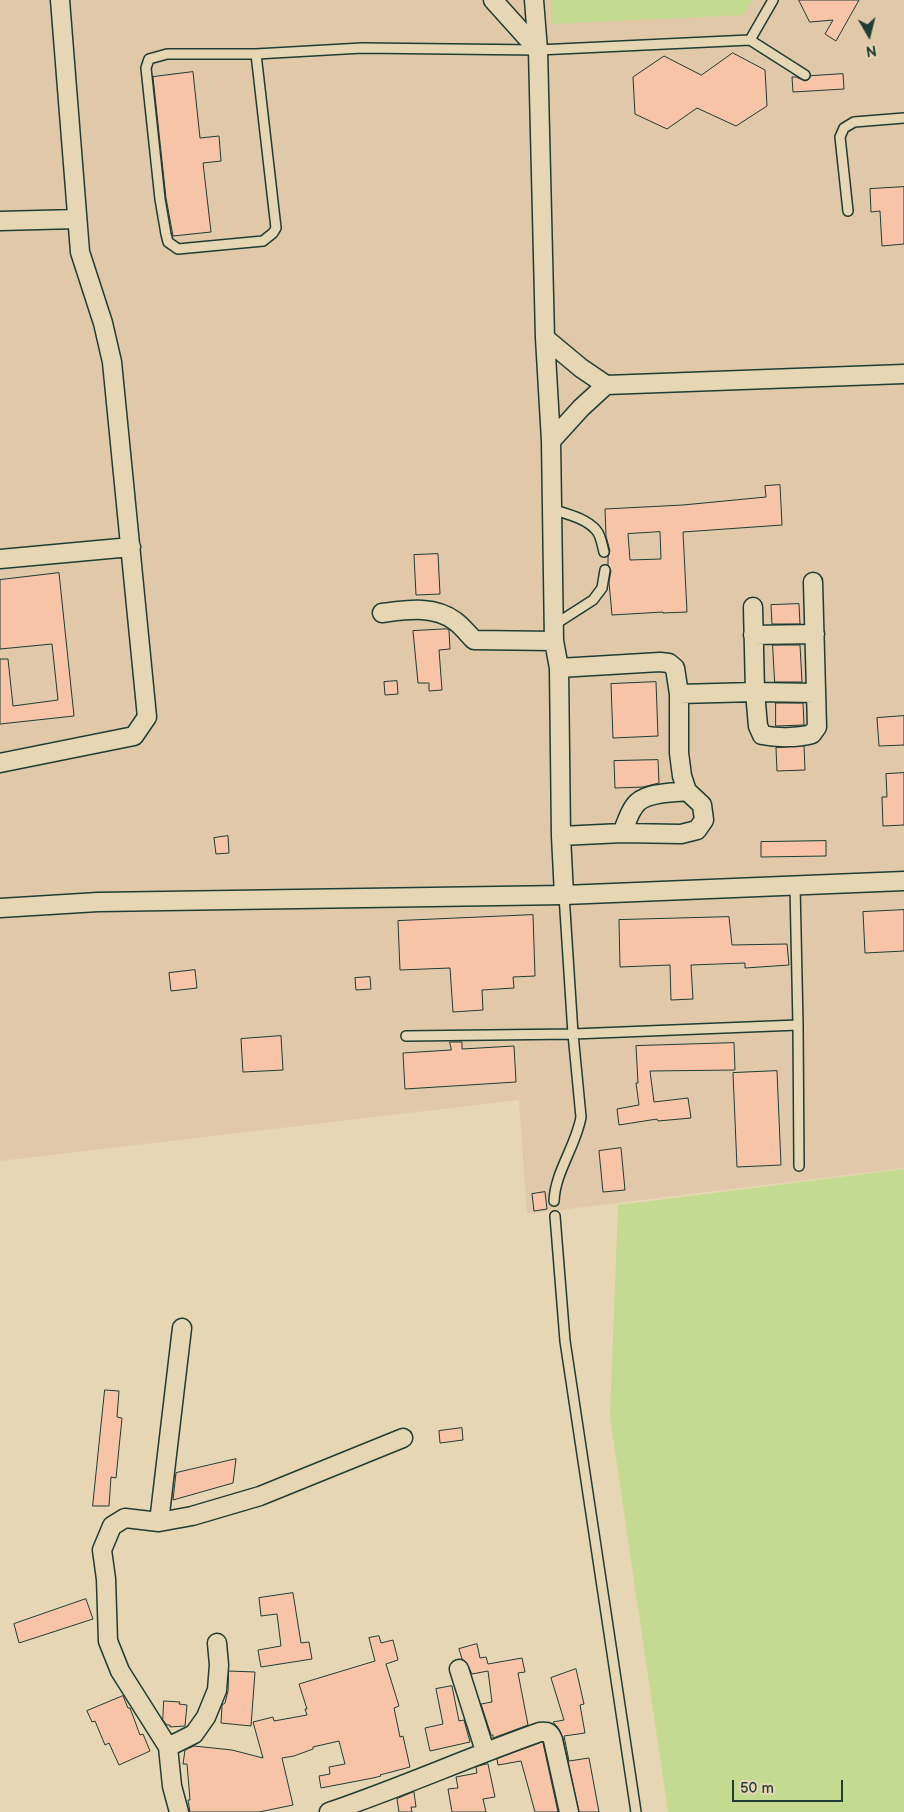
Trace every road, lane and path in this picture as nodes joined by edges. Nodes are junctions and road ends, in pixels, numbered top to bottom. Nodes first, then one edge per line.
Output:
1 (60, 0) edge
2 (493, 0) edge
3 (534, 0) edge
4 (773, 0) edge
5 (750, 40) junction
6 (538, 50) junction
7 (256, 54) junction
8 (805, 75) dead end
9 (904, 118) edge
10 (848, 211) dead end
11 (77, 219) junction
12 (0, 221) edge
13 (545, 338) junction
14 (904, 374) edge
15 (606, 385) junction
16 (551, 442) junction
17 (552, 509) junction
18 (130, 547) junction
19 (604, 552) dead end
20 (0, 559) edge
21 (605, 570) dead end
22 (813, 582) dead end
23 (752, 607) dead end
24 (382, 613) dead end
25 (554, 633) junction
26 (815, 634) junction
27 (753, 635) junction
28 (559, 668) junction
29 (755, 692) junction
30 (816, 693) junction
31 (679, 694) junction
32 (0, 763) edge
33 (688, 791) junction
34 (622, 833) junction
35 (561, 836) junction
36 (904, 881) edge
37 (795, 886) junction
38 (564, 895) junction
39 (0, 908) edge
40 (798, 1025) junction
41 (573, 1034) junction
42 (406, 1036) dead end
43 (799, 1166) dead end
44 (554, 1201) dead end
45 (555, 1216) dead end
46 (182, 1328) dead end
47 (403, 1438) dead end
48 (159, 1522) junction
49 (217, 1643) dead end
50 (459, 1669) dead end
51 (168, 1747) junction
52 (485, 1751) junction
53 (370, 1805) edge
54 (179, 1812) edge
55 (329, 1812) edge
56 (569, 1812) edge
57 (636, 1812) edge

1 - 11 street
2 - 6 street
3 - 6 street
4 - 5 lane
5 - 6 lane
5 - 8 lane
6 - 7 lane
6 - 13 street
7 - 7 lane
9 - 10 lane
11 - 12 street
11 - 18 street
13 - 15 street
13 - 16 street
14 - 15 street
15 - 16 street
16 - 17 street
17 - 19 lane
17 - 25 street
18 - 20 street
18 - 32 street
21 - 25 lane
22 - 26 street
23 - 27 street
24 - 25 street
25 - 28 street
26 - 27 street
26 - 30 street
27 - 29 street
28 - 31 street
28 - 35 street
29 - 30 street
29 - 30 street
29 - 31 street
31 - 33 street
33 - 34 street
33 - 34 street
34 - 35 street
35 - 38 street
36 - 37 street
37 - 38 street
37 - 40 lane
38 - 39 street
38 - 41 lane
40 - 41 lane
40 - 43 lane
41 - 42 lane
41 - 44 lane
45 - 57 lane
46 - 48 street
47 - 48 street
48 - 51 street
49 - 51 street
50 - 52 street
51 - 54 street
52 - 53 street
52 - 56 street
53 - 55 street

